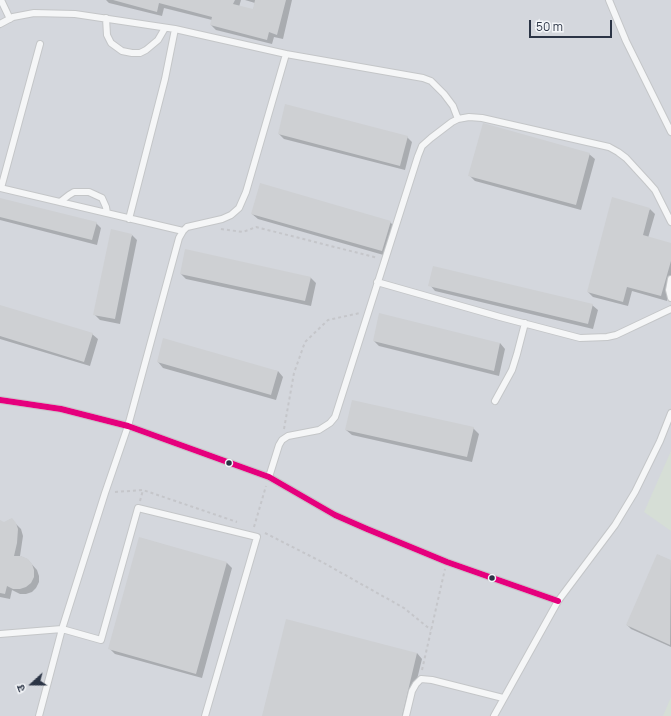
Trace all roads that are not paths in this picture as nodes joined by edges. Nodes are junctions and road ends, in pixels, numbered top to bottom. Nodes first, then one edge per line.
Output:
1 (1, 0) edge
2 (609, 0) edge
3 (106, 18) junction
4 (10, 19) junction
5 (0, 24) edge
6 (165, 28) junction
7 (175, 29) junction
8 (40, 44) dead end
9 (286, 54) junction
10 (458, 119) junction
11 (671, 132) edge
12 (0, 188) edge
13 (60, 202) junction
14 (107, 213) junction
15 (130, 219) junction
16 (671, 222) edge
17 (183, 231) junction
18 (671, 279) edge
19 (377, 282) junction
20 (671, 298) edge
21 (671, 309) edge
22 (525, 323) junction
23 (0, 400) edge
24 (495, 401) dead end
25 (671, 413) edge
26 (128, 426) junction
27 (269, 477) junction
28 (558, 601) junction
29 (62, 629) junction
30 (0, 634) edge
31 (503, 698) junction
32 (39, 716) edge
33 (205, 716) edge
34 (406, 716) edge
35 (494, 716) edge

1 - 4 lane
2 - 11 lane
3 - 4 lane
3 - 6 lane
3 - 6 lane
4 - 5 lane
6 - 7 lane
7 - 9 lane
7 - 15 lane
8 - 12 lane
9 - 10 lane
9 - 17 lane
10 - 16 lane
10 - 19 lane
12 - 13 lane
13 - 14 lane
13 - 14 lane
14 - 15 lane
15 - 17 lane
17 - 26 lane
18 - 20 lane
19 - 22 lane
19 - 27 lane
21 - 22 lane
22 - 24 lane
23 - 26 lane
25 - 28 lane
26 - 27 lane
26 - 29 lane
27 - 28 lane
28 - 31 lane
29 - 30 lane
29 - 32 lane
29 - 33 lane
31 - 34 lane
31 - 35 lane

